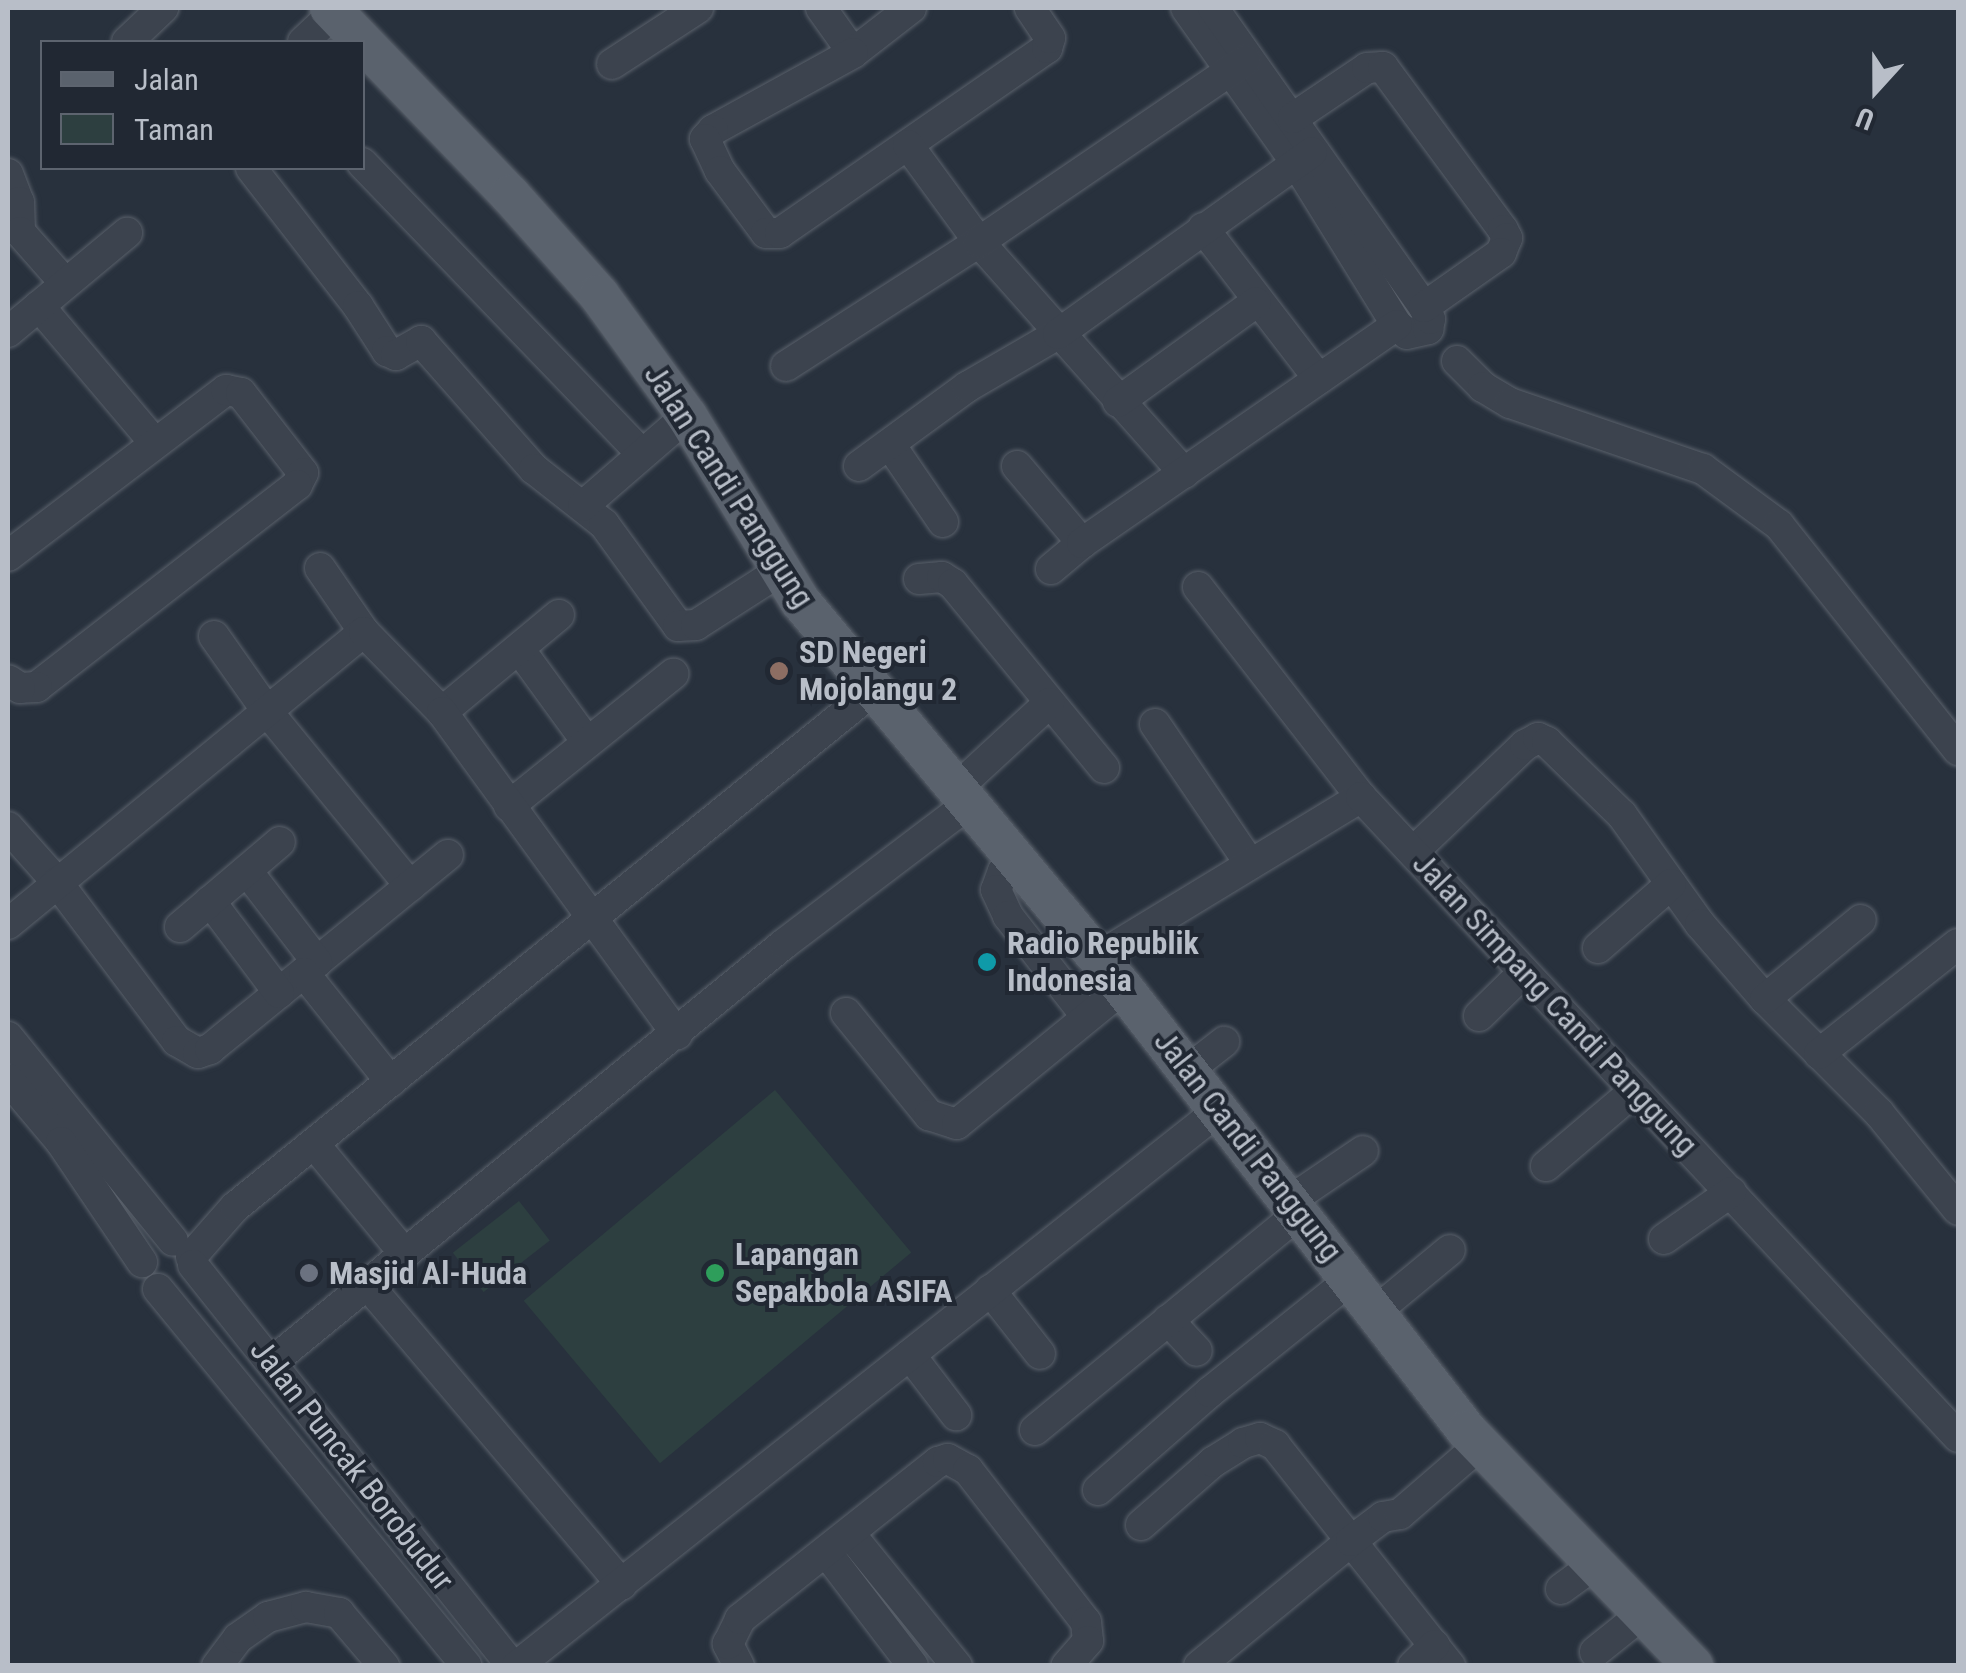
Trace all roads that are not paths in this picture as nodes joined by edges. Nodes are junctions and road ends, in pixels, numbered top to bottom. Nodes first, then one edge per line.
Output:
1 (164, 8) edge
2 (698, 8) edge
3 (821, 8) edge
4 (911, 8) edge
5 (1030, 8) edge
6 (1186, 8) edge
7 (1214, 8) edge
8 (332, 10) edge
9 (129, 40) edge
10 (305, 40) edge
11 (361, 40) edge
12 (365, 44) edge
13 (853, 53) junction
14 (612, 64) dead end
15 (1239, 64) junction
16 (1293, 118) junction
17 (908, 145) junction
18 (1306, 157) junction
19 (365, 167) edge
20 (253, 170) edge
21 (8, 174) edge
22 (1334, 202) junction
23 (1203, 228) junction
24 (127, 233) dead end
25 (979, 242) junction
26 (65, 283) junction
27 (1256, 302) junction
28 (38, 306) junction
29 (1424, 307) junction
30 (1397, 325) junction
31 (8, 332) edge
32 (1058, 334) junction
33 (1457, 360) dead end
34 (786, 366) dead end
35 (1319, 379) junction
36 (1118, 402) junction
37 (687, 416) junction
38 (154, 441) junction
39 (891, 446) junction
40 (641, 454) junction
41 (858, 466) dead end
42 (1017, 466) dead end
43 (1184, 473) junction
44 (583, 506) junction
45 (943, 522) dead end
46 (1082, 543) junction
47 (8, 556) edge
48 (320, 568) dead end
49 (1051, 569) dead end
50 (780, 571) junction
51 (919, 578) dead end
52 (1198, 586) dead end
53 (559, 616) dead end
54 (364, 632) junction
55 (214, 636) dead end
56 (520, 650) junction
57 (673, 674) dead end
58 (8, 680) edge
59 (874, 690) junction
60 (1049, 702) junction
61 (267, 711) junction
62 (442, 712) junction
63 (1155, 724) dead end
64 (587, 742) junction
65 (1958, 750) edge
66 (1104, 768) dead end
67 (964, 796) junction
68 (1361, 797) junction
69 (509, 806) junction
70 (8, 828) edge
71 (280, 842) dead end
72 (1413, 852) junction
73 (448, 855) dead end
74 (1018, 862) junction
75 (1250, 864) junction
76 (247, 871) junction
77 (57, 882) junction
78 (1670, 884) junction
79 (410, 886) junction
80 (210, 901) junction
81 (594, 916) junction
82 (1861, 920) dead end
83 (8, 924) edge
84 (180, 927) dead end
85 (1958, 944) edge
86 (1598, 948) dead end
87 (310, 968) junction
88 (1111, 973) junction
89 (1522, 974) junction
90 (279, 993) junction
91 (1765, 999) junction
92 (846, 1013) dead end
93 (1086, 1016) junction
94 (1479, 1016) dead end
95 (677, 1034) junction
96 (8, 1037) edge
97 (1224, 1042) dead end
98 (1818, 1054) junction
99 (1188, 1070) junction
100 (8, 1079) edge
101 (391, 1082) junction
102 (1634, 1091) junction
103 (1219, 1110) junction
104 (72, 1134) junction
105 (314, 1145) junction
106 (1364, 1151) dead end
107 (1546, 1166) dead end
108 (1731, 1192) junction
109 (1295, 1206) junction
110 (1958, 1210) edge
111 (1664, 1239) dead end
112 (1450, 1250) dead end
113 (185, 1252) junction
114 (406, 1254) junction
115 (142, 1262) junction
116 (1352, 1278) junction
117 (367, 1284) junction
118 (158, 1289) junction
119 (990, 1290) junction
120 (1375, 1312) junction
121 (1168, 1320) junction
122 (1197, 1351) dead end
123 (1040, 1354) dead end
124 (910, 1355) junction
125 (272, 1362) junction
126 (956, 1415) dead end
127 (1035, 1430) dead end
128 (1958, 1436) edge
129 (1474, 1438) junction
130 (1098, 1490) dead end
131 (1140, 1524) dead end
132 (1351, 1541) junction
133 (839, 1544) junction
134 (1598, 1562) junction
135 (622, 1585) junction
136 (1561, 1590) dead end
137 (1645, 1612) junction
138 (489, 1638) junction
139 (1596, 1652) dead end
140 (1433, 1659) edge
141 (464, 1662) edge
142 (216, 1666) edge
143 (384, 1666) edge
144 (515, 1666) edge
145 (740, 1666) edge
146 (913, 1666) edge
147 (957, 1666) edge
148 (1066, 1666) edge
149 (1199, 1666) edge
150 (1694, 1666) edge

1 - 9 street
2 - 14 street
3 - 13 street
4 - 13 street
5 - 17 street
6 - 15 street
7 - 15 street
8 - 10 street
8 - 11 main road, Jalan Candi Panggung
12 - 37 main road, Jalan Candi Panggung
13 - 17 street
15 - 16 street
15 - 18 street
15 - 25 street
16 - 18 street
16 - 29 street
17 - 25 street
18 - 22 street
18 - 23 street
19 - 40 street
20 - 44 street
21 - 26 street
22 - 29 street
22 - 30 street
23 - 27 street
23 - 32 street
24 - 26 street
25 - 32 street
25 - 34 street
26 - 28 street
27 - 35 street
27 - 36 street
28 - 31 street
28 - 38 street
29 - 30 street
30 - 35 street
32 - 36 street
32 - 39 street
33 - 65 street
35 - 43 street
36 - 43 street
37 - 40 street
37 - 50 main road, Jalan Candi Panggung
38 - 47 street
38 - 58 street
39 - 41 street
39 - 45 street
40 - 44 street
42 - 46 street
43 - 46 street
44 - 50 street
46 - 49 street
48 - 54 street
50 - 59 main road, Jalan Candi Panggung
51 - 60 street
52 - 68 street, Jalan Simpang Candi Panggung
53 - 56 street
54 - 61 street
54 - 62 street
55 - 61 street
56 - 62 street
56 - 64 street
57 - 64 street
59 - 67 main road, Jalan Candi Panggung
59 - 81 street
60 - 66 street
60 - 67 street
61 - 77 street
61 - 79 street
62 - 69 street
63 - 75 street
64 - 69 street
67 - 74 main road, Jalan Candi Panggung
67 - 95 street
68 - 72 street, Jalan Simpang Candi Panggung
68 - 75 street
69 - 81 street
70 - 77 street
71 - 76 street
72 - 78 street
72 - 89 street, Jalan Simpang Candi Panggung
73 - 79 street
74 - 88 main road, Jalan Candi Panggung
74 - 93 street
75 - 88 street
76 - 80 street
76 - 87 street
77 - 83 street
77 - 90 street
78 - 86 street
78 - 91 street
79 - 87 street
80 - 84 street
80 - 90 street
81 - 95 street
81 - 101 street
82 - 91 street
85 - 98 street
87 - 90 street
87 - 101 street
88 - 93 street
88 - 99 main road, Jalan Candi Panggung
89 - 94 street
89 - 102 street, Jalan Simpang Candi Panggung
91 - 98 street
92 - 93 street
95 - 114 street
96 - 104 street, Jalan Puncak Borobudur
97 - 99 street
98 - 110 street
99 - 103 main road, Jalan Candi Panggung
100 - 104 street, Jalan Puncak Borobudur
101 - 105 street
102 - 107 street
102 - 108 street, Jalan Simpang Candi Panggung
103 - 109 main road, Jalan Candi Panggung
103 - 119 street
104 - 113 street, Jalan Puncak Borobudur
104 - 115 street, Jalan Puncak Borobudur
105 - 113 street
105 - 114 street
106 - 109 street
108 - 111 street
108 - 128 street, Jalan Simpang Candi Panggung
109 - 116 main road, Jalan Candi Panggung
109 - 121 street
112 - 120 street
113 - 115 street
113 - 118 street
113 - 125 street, Jalan Puncak Borobudur
114 - 117 street
115 - 118 street
116 - 120 main road, Jalan Candi Panggung
116 - 130 street
117 - 125 street
117 - 135 street
118 - 141 street, Jalan Puncak Borobudur
119 - 123 street
119 - 124 street
120 - 129 main road, Jalan Candi Panggung
121 - 122 street
121 - 127 street
124 - 126 street
124 - 135 street
125 - 138 street, Jalan Puncak Borobudur
129 - 132 street
129 - 134 main road, Jalan Candi Panggung
131 - 132 street
132 - 140 street
132 - 149 street
133 - 145 street
133 - 146 street
133 - 147 street
133 - 148 street
134 - 136 street
134 - 137 main road, Jalan Candi Panggung
135 - 144 street
137 - 139 street
137 - 150 main road, Jalan Candi Panggung
138 - 141 street
138 - 144 street, Jalan Puncak Borobudur
142 - 143 street

